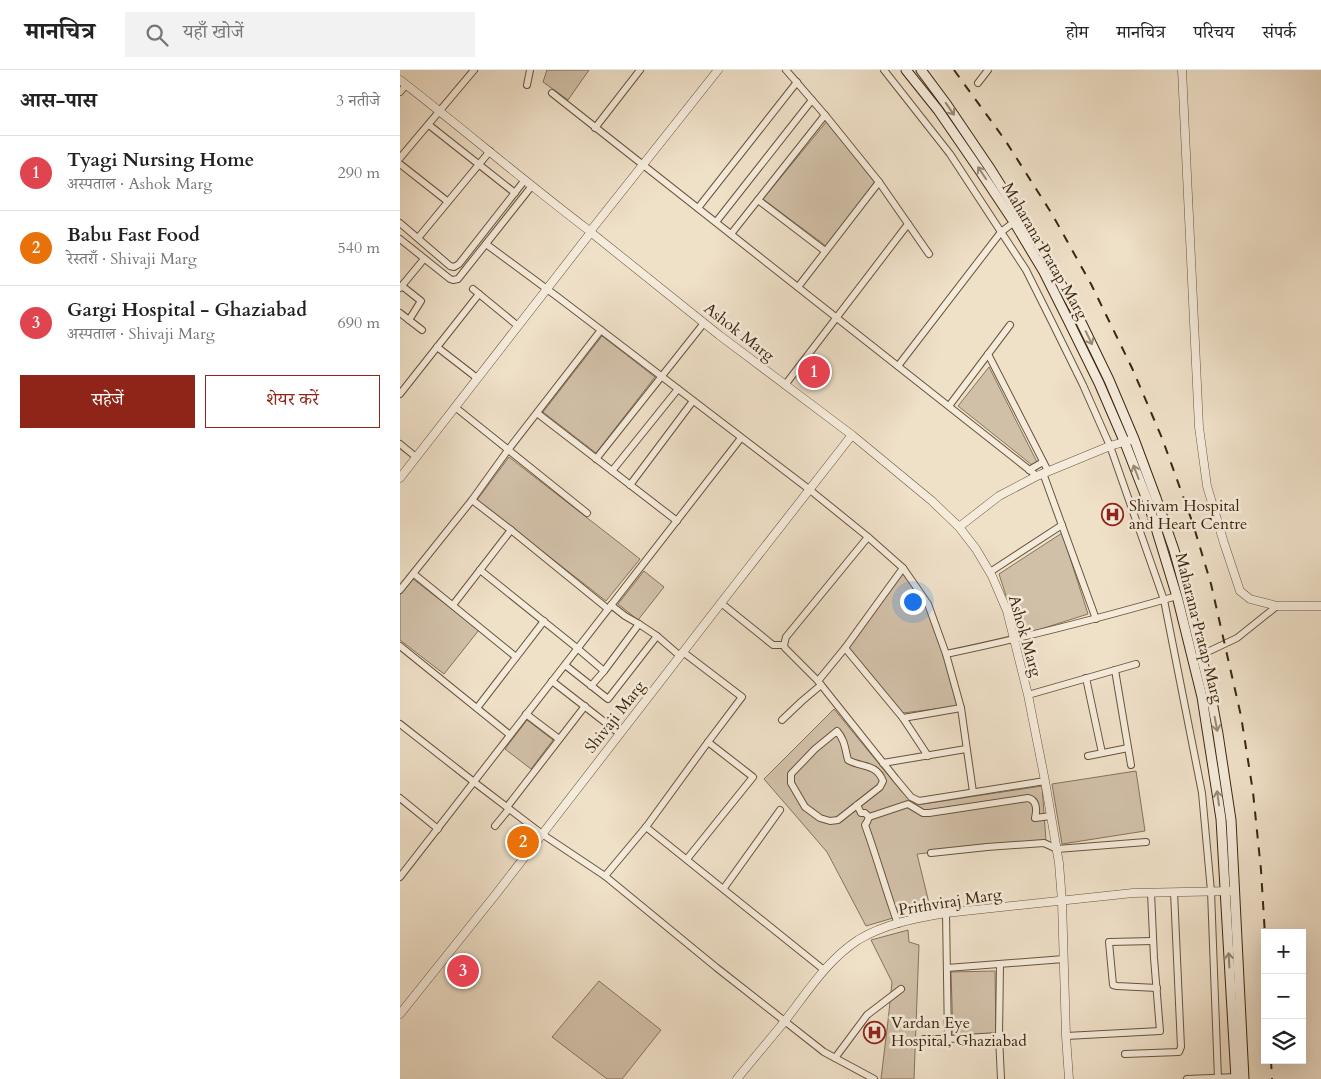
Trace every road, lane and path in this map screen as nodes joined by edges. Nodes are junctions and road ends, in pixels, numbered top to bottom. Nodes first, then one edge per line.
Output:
1 (474, 70) edge
2 (530, 70) edge
3 (640, 70) edge
4 (718, 70) edge
5 (786, 70) edge
6 (884, 70) edge
7 (906, 70) edge
8 (922, 70) edge
9 (988, 70) edge
10 (1182, 70) edge
11 (403, 82) edge
12 (797, 82) junction
13 (978, 83) dead end
14 (526, 85) dead end
15 (400, 92) edge
16 (552, 93) dead end
17 (812, 100) junction
18 (440, 111) junction
19 (826, 115) junction
20 (429, 124) junction
21 (595, 128) junction
22 (490, 151) junction
23 (400, 158) edge
24 (400, 164) edge
25 (479, 164) junction
26 (643, 164) junction
27 (524, 181) junction
28 (879, 182) junction
29 (532, 187) junction
30 (515, 193) junction
31 (758, 200) junction
32 (447, 201) junction
33 (698, 208) junction
34 (1018, 220) junction
35 (716, 222) junction
36 (400, 223) edge
37 (908, 224) junction
38 (590, 232) junction
39 (1001, 232) junction
40 (731, 234) junction
41 (418, 238) junction
42 (400, 240) edge
43 (486, 244) junction
44 (825, 251) junction
45 (929, 254) dead end
46 (424, 259) junction
47 (401, 287) edge
48 (798, 287) junction
49 (473, 289) dead end
50 (546, 289) junction
51 (479, 294) junction
52 (400, 313) edge
53 (837, 318) junction
54 (409, 320) junction
55 (704, 323) junction
56 (1010, 325) dead end
57 (518, 326) junction
58 (422, 330) dead end
59 (601, 330) junction
60 (437, 347) junction
61 (988, 354) junction
62 (898, 366) junction
63 (662, 377) junction
64 (477, 378) junction
65 (785, 385) junction
66 (678, 389) junction
67 (400, 394) edge
68 (694, 401) junction
69 (949, 406) junction
70 (455, 407) junction
71 (537, 413) junction
72 (852, 435) junction
73 (741, 438) junction
74 (1130, 441) junction
75 (400, 444) edge
76 (1110, 446) junction
77 (508, 450) junction
78 (416, 457) junction
79 (596, 459) junction
80 (1043, 462) junction
81 (1029, 470) junction
82 (612, 471) junction
83 (1042, 473) junction
84 (400, 478) edge
85 (630, 485) junction
86 (810, 490) junction
87 (472, 500) junction
88 (587, 513) dead end
89 (677, 521) junction
90 (1062, 524) junction
91 (959, 527) junction
92 (511, 530) junction
93 (868, 536) junction
94 (903, 568) junction
95 (480, 570) junction
96 (990, 572) junction
97 (414, 574) junction
98 (400, 590) edge
99 (1177, 596) junction
100 (1164, 600) junction
101 (721, 603) junction
102 (453, 605) junction
103 (1277, 606) junction
104 (1321, 606) edge
105 (610, 607) junction
106 (1096, 619) junction
107 (544, 621) junction
108 (640, 624) junction
109 (657, 636) junction
110 (1014, 640) junction
111 (784, 645) junction
112 (400, 646) edge
113 (577, 648) junction
114 (845, 648) junction
115 (681, 654) junction
116 (946, 654) junction
117 (1201, 654) junction
118 (516, 657) junction
119 (1136, 664) dead end
120 (564, 665) junction
121 (1115, 670) junction
122 (604, 671) junction
123 (1086, 678) junction
124 (552, 681) junction
125 (819, 683) junction
126 (591, 686) junction
127 (1028, 694) junction
128 (585, 706) junction
129 (477, 708) junction
130 (961, 708) junction
131 (526, 714) junction
132 (903, 718) junction
133 (782, 720) dead end
134 (400, 724) edge
135 (620, 734) junction
136 (510, 735) junction
137 (559, 739) junction
138 (708, 742) junction
139 (1128, 748) junction
140 (966, 749) junction
141 (1102, 753) junction
142 (928, 756) junction
143 (1088, 756) dead end
144 (883, 763) junction
145 (1131, 765) dead end
146 (1045, 781) junction
147 (474, 782) junction
148 (973, 792) junction
149 (400, 798) edge
150 (857, 805) junction
151 (508, 808) junction
152 (780, 810) dead end
153 (1051, 816) junction
154 (869, 817) junction
155 (495, 826) dead end
156 (646, 826) junction
157 (438, 828) junction
158 (542, 834) junction
159 (1146, 842) dead end
160 (1056, 849) junction
161 (931, 853) dead end
162 (688, 859) junction
163 (604, 876) junction
164 (400, 877) edge
165 (724, 888) junction
166 (1211, 891) junction
167 (1174, 892) junction
168 (1230, 892) junction
169 (1151, 893) junction
170 (1062, 901) junction
171 (946, 914) junction
172 (898, 924) junction
173 (1153, 941) junction
174 (1064, 959) junction
175 (1000, 964) junction
176 (947, 968) junction
177 (824, 970) junction
178 (1157, 988) junction
179 (900, 989) dead end
180 (400, 1014) edge
181 (784, 1022) junction
182 (998, 1036) junction
183 (1066, 1036) junction
184 (924, 1039) dead end
185 (948, 1039) junction
186 (1125, 1054) dead end
187 (835, 1058) junction
188 (739, 1078) edge
189 (1218, 1078) edge
190 (1239, 1078) edge
191 (874, 1079) edge
192 (1001, 1079) edge
193 (1069, 1079) edge
194 (1187, 1079) edge

1 - 18 street
2 - 14 street
3 - 21 street
4 - 26 street
5 - 12 street
6 - 39 street
34 -> 7 main road, Maharana Pratap Marg
8 -> 34 main road, Maharana Pratap Marg
9 - 13 street
10 - 103 street
11 - 15 street
11 - 18 street, Ashok Marg
12 - 17 street
12 - 33 street
16 - 21 street
17 - 19 street
17 - 35 street
18 - 20 street
18 - 22 street, Ashok Marg
19 - 28 street
19 - 31 street
20 - 23 street
20 - 25 street
21 - 26 street
22 - 25 street
22 - 27 street, Ashok Marg
24 - 32 street
25 - 30 street
25 - 32 street
26 - 33 street
26 - 38 street
27 - 29 street, Ashok Marg
27 - 30 street
28 - 37 street
28 - 44 street
29 - 38 street, Ashok Marg
29 - 43 street
30 - 41 street
31 - 40 street
31 - 44 street
32 - 41 street
33 - 35 street
34 - 39 street
34 - 74 main road, Maharana Pratap Marg
35 - 40 street
36 - 41 street
37 - 45 street
37 - 53 street
38 - 50 street
38 - 55 street, Ashok Marg
39 - 62 street
39 - 76 street
40 - 48 street
42 - 46 street
43 - 46 street
43 - 50 street
44 - 48 street
46 - 47 street
47 - 54 street
48 - 53 street
49 - 51 street
50 - 57 street
50 - 59 street
51 - 57 street
51 - 60 street
52 - 54 street
53 - 62 street
53 - 65 street
54 - 58 street
55 - 63 street
55 - 65 street, Ashok Marg
56 - 61 street
57 - 64 street
59 - 63 street
59 - 71 street
60 - 64 street
60 - 67 street
61 - 69 street
61 - 80 street
62 - 69 street
63 - 66 street
63 - 79 street
64 - 70 street
65 - 72 street, Ashok Marg
66 - 68 street
66 - 82 street
68 - 73 street
68 - 85 street
69 - 81 street
70 - 77 street
70 - 78 street
71 - 77 street
71 - 79 street
72 - 86 street, Shivaji Marg
72 - 91 street, Ashok Marg
73 - 86 street
73 - 89 street
74 - 76 street
99 -> 74 main road, Maharana Pratap Marg
74 - 117 main road, Maharana Pratap Marg
75 - 78 street
76 - 83 street
76 - 100 street
77 - 87 street
77 - 88 street
78 - 84 street
79 - 82 street
80 - 81 street
80 - 83 street
81 - 83 street
82 - 85 street
83 - 90 street
83 - 91 street
85 - 89 street
86 - 93 street
86 - 101 street, Shivaji Marg
87 - 92 street
87 - 97 street
89 - 105 street
90 - 96 street
90 - 106 street
91 - 96 street, Ashok Marg
92 - 95 street
92 - 105 street
93 - 94 street
93 - 111 street
94 - 114 street
94 - 116 street
95 - 102 street
95 - 107 street
96 - 110 street, Ashok Marg
97 - 98 street
97 - 102 street
99 - 100 street
168 -> 99 main road, Maharana Pratap Marg
100 - 106 street
100 - 166 street
101 - 111 street
101 - 115 street, Shivaji Marg
102 - 118 street
103 - 104 street
103 - 117 street
105 - 108 street
105 - 113 street
106 - 110 street
107 - 113 street
107 - 118 street
108 - 109 street
108 - 122 street
109 - 115 street
109 - 126 street
110 - 116 street
110 - 127 street, Ashok Marg
111 - 125 street
112 - 129 street
113 - 120 street
113 - 122 street
114 - 125 street
114 - 132 street
115 - 135 street, Shivaji Marg
115 - 138 street
116 - 130 street
117 -> 168 main road, Maharana Pratap Marg
118 - 129 street
119 - 121 street
120 - 124 street
120 - 126 street
121 - 123 street
121 - 139 street
122 - 126 street
123 - 127 street
123 - 141 street
124 - 128 street
124 - 131 street
125 - 133 street
125 - 144 street
127 - 146 street, Ashok Marg
128 - 135 street
128 - 137 street
129 - 136 street
130 - 132 street
130 - 140 street
131 - 136 street
131 - 137 street
132 - 142 street
134 - 147 street
135 - 158 street, Shivaji Marg
136 - 147 street
137 - 151 street
138 - 156 street
138 - 162 street
139 - 141 street
139 - 145 street
140 - 142 street
140 - 148 street
141 - 143 street
142 - 144 street
144 - 148 street
146 - 148 street
146 - 153 street, Ashok Marg
147 - 151 street
147 - 157 street
149 - 157 street
150 - 150 street
150 - 154 street
151 - 155 street
151 - 158 street
152 - 165 street
153 - 154 street
153 - 160 street, Ashok Marg
154 - 172 street
156 - 162 street
156 - 163 street
157 - 164 street
158 - 163 street
158 - 180 street, Shivaji Marg
159 - 160 street
160 - 161 street
160 - 170 street, Ashok Marg
162 - 165 street
163 - 181 street
165 - 177 street
166 - 167 street, Prithviraj Marg
166 - 168 street, Prithviraj Marg
166 - 189 street
167 - 169 street, Prithviraj Marg
167 - 186 street
168 - 190 main road, Maharana Pratap Marg
169 - 170 street, Prithviraj Marg
169 - 173 street
170 - 171 street, Prithviraj Marg
170 - 174 street, Ashok Marg
171 - 172 street, Prithviraj Marg
171 - 176 street
172 - 177 street, Prithviraj Marg
173 - 178 street
173 - 178 street
174 - 175 street
174 - 183 street, Ashok Marg
175 - 176 street
175 - 182 street
176 - 185 street
177 - 181 street, Prithviraj Marg
178 - 183 street
179 - 187 street
181 - 187 street
181 - 188 street, Prithviraj Marg
182 - 185 street
182 - 192 street
183 - 193 street, Ashok Marg
184 - 185 street
187 - 191 street
189 - 190 street
189 - 194 street

